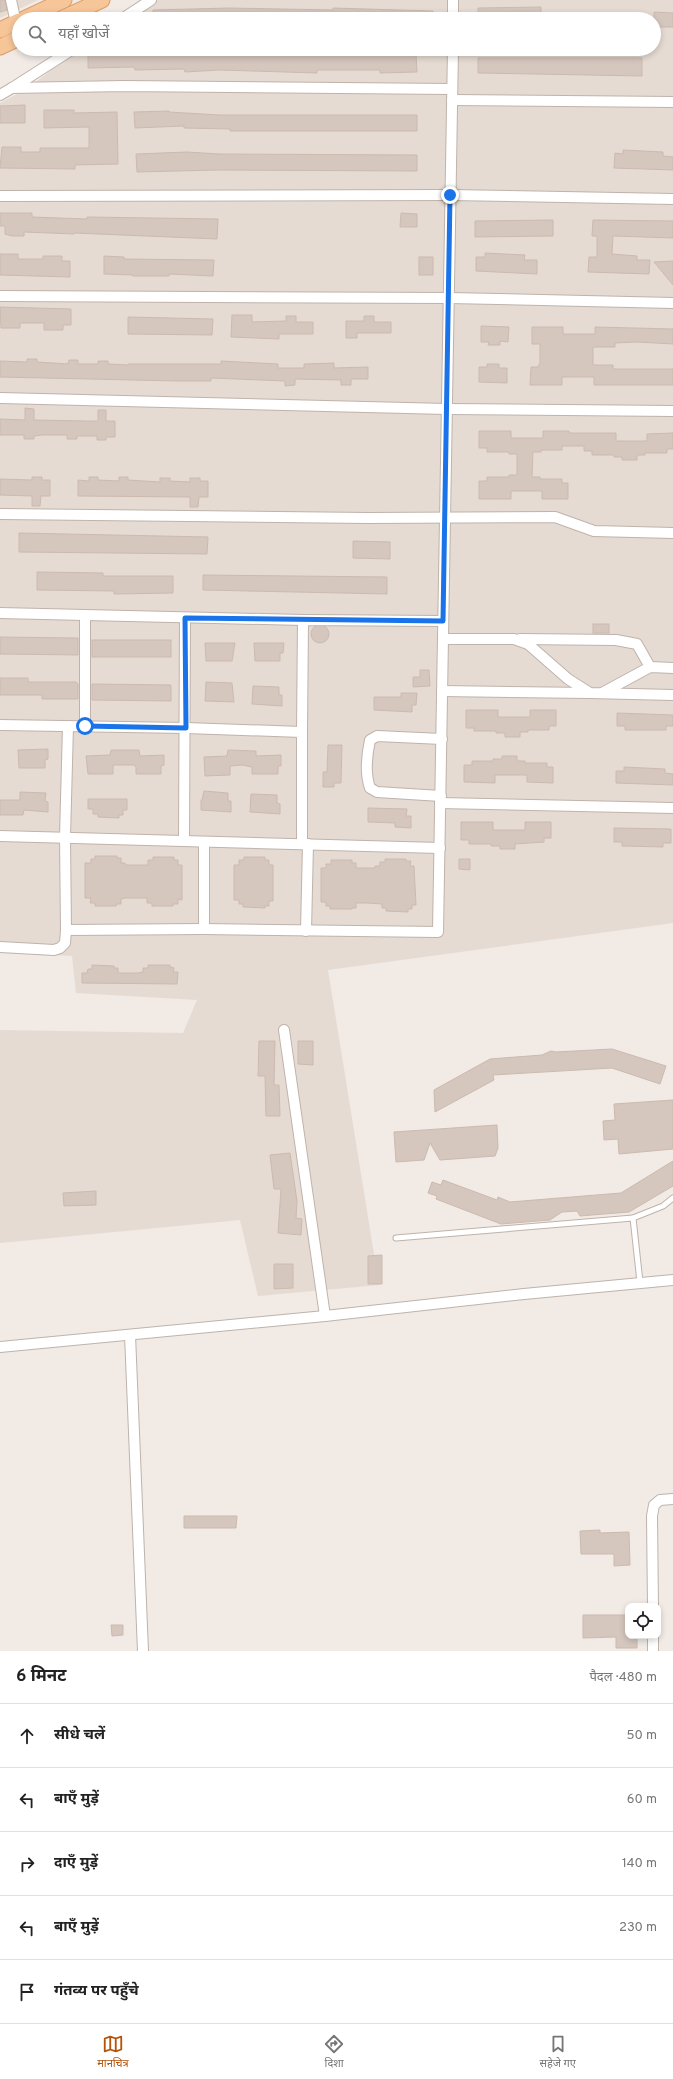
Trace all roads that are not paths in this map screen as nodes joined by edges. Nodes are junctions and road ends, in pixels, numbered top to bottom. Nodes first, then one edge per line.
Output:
1 (10, 0) edge
2 (64, 0) edge
3 (102, 0) edge
4 (151, 0) edge
5 (454, 0) edge
6 (16, 12) edge
7 (39, 12) edge
8 (76, 12) edge
9 (133, 12) edge
10 (453, 12) edge
11 (12, 25) edge
12 (0, 30) edge
13 (12, 41) edge
14 (0, 47) edge
15 (62, 56) edge
16 (453, 56) edge
17 (12, 88) junction
18 (452, 89) junction
19 (0, 95) edge
20 (452, 100) junction
21 (673, 102) edge
22 (450, 195) junction
23 (0, 196) edge
24 (673, 199) edge
25 (0, 296) edge
26 (449, 298) junction
27 (673, 303) edge
28 (0, 398) edge
29 (447, 409) junction
30 (673, 411) edge
31 (0, 514) edge
32 (445, 516) junction
33 (673, 533) edge
34 (0, 613) edge
35 (85, 615) junction
36 (185, 618) junction
37 (303, 620) junction
38 (443, 621) junction
39 (443, 639) junction
40 (514, 639) junction
41 (650, 667) junction
42 (673, 668) edge
43 (442, 691) junction
44 (590, 693) junction
45 (601, 693) junction
46 (673, 695) edge
47 (0, 726) edge
48 (68, 726) junction
49 (85, 726) junction
50 (186, 728) junction
51 (302, 732) junction
52 (442, 739) junction
53 (440, 799) junction
54 (673, 808) edge
55 (0, 836) edge
56 (65, 837) junction
57 (184, 841) junction
58 (204, 842) junction
59 (305, 844) junction
60 (440, 848) junction
61 (204, 929) junction
62 (66, 930) junction
63 (306, 931) junction
64 (0, 947) edge
65 (284, 1030) dead end
66 (673, 1198) edge
67 (633, 1218) junction
68 (396, 1238) dead end
69 (673, 1280) edge
70 (640, 1282) junction
71 (325, 1316) junction
72 (130, 1335) junction
73 (0, 1347) edge
74 (673, 1499) edge
75 (653, 1603) edge
76 (653, 1639) edge
77 (143, 1651) edge
78 (653, 1651) edge

1 - 6 street
2 - 7 main road
3 - 8 main road
4 - 9 street
5 - 10 street
11 - 12 main road
13 - 14 main road
15 - 17 street
16 - 18 street
17 - 18 street
17 - 19 street
18 - 20 street
20 - 21 street
20 - 22 street
22 - 23 street
22 - 24 street
22 - 26 street
25 - 26 street
26 - 27 street
26 - 29 street
28 - 29 street
29 - 30 street
29 - 32 street
31 - 32 street
32 - 33 street
32 - 38 street
34 - 35 street
35 - 36 street
35 - 49 street
36 - 37 street
36 - 50 street
37 - 38 street
37 - 51 street
38 - 39 street
39 - 40 street
39 - 43 street
40 - 41 street
40 - 44 street
41 - 42 street
41 - 45 street
43 - 44 street
43 - 52 street
44 - 45 street
45 - 46 street
47 - 48 street
48 - 49 street
48 - 56 street
49 - 50 street
50 - 51 street
50 - 57 street
51 - 59 street
52 - 53 street
52 - 53 street
53 - 54 street
53 - 60 street
55 - 56 street
56 - 57 street
56 - 62 street
57 - 58 street
58 - 59 street
58 - 61 street
59 - 60 street
59 - 63 street
60 - 63 street
61 - 62 street
61 - 63 street
62 - 64 street
65 - 71 street
66 - 67 lane
67 - 68 lane
67 - 70 lane
69 - 70 street
70 - 71 street
71 - 72 street
72 - 73 street
72 - 77 street
74 - 75 street
76 - 78 street

